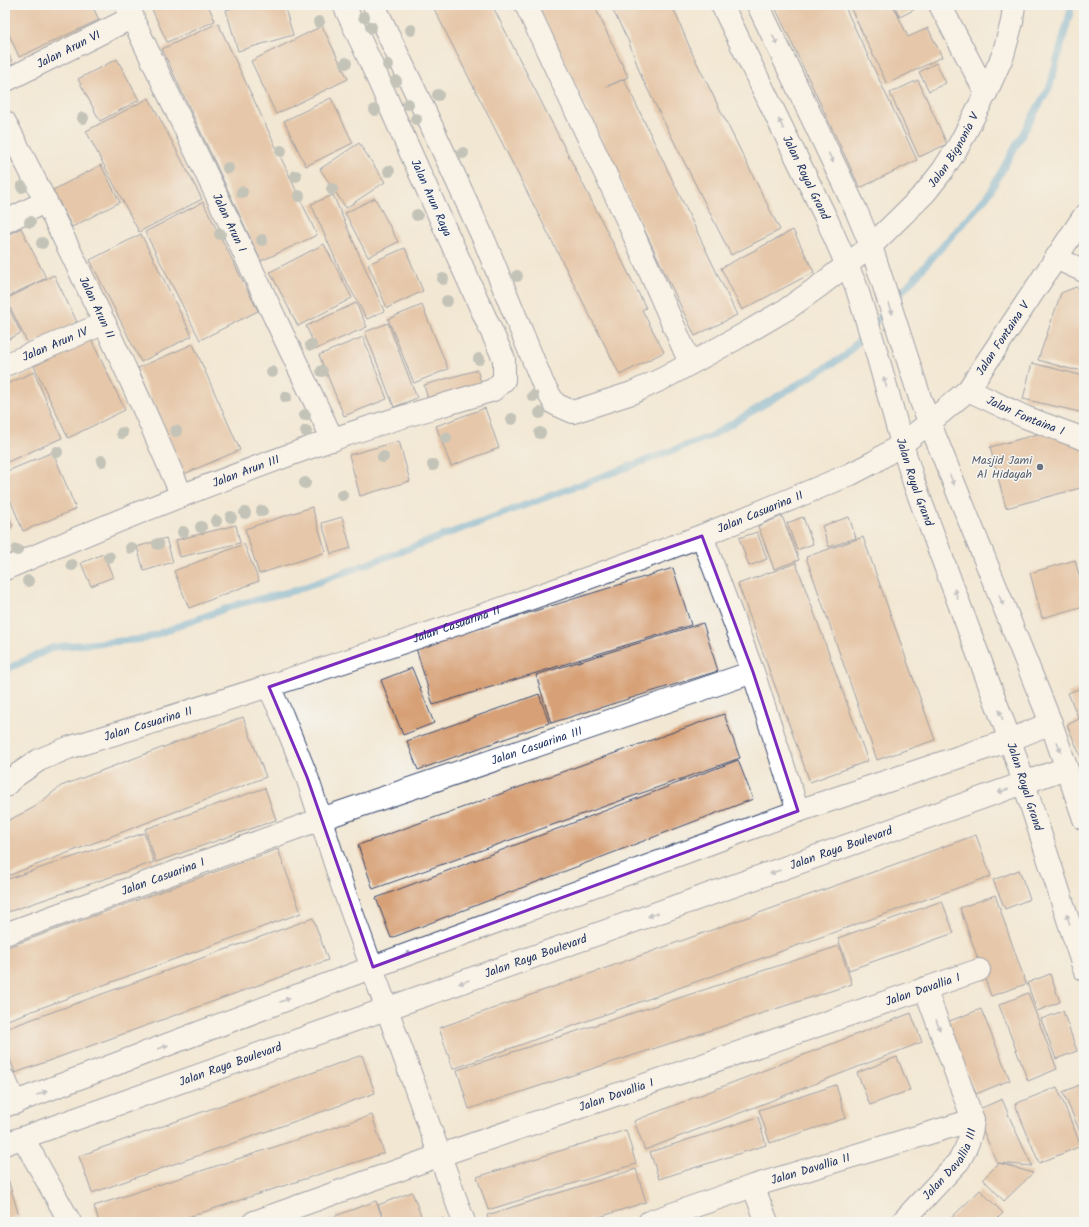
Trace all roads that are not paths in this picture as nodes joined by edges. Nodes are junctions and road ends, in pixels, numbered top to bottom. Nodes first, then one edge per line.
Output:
1 (344, 5) edge
2 (374, 5) edge
3 (526, 5) edge
4 (722, 5) edge
5 (758, 5) edge
6 (940, 5) edge
7 (1014, 5) edge
8 (129, 11) edge
9 (5, 81) edge
10 (986, 93) junction
11 (5, 122) edge
12 (46, 201) junction
13 (1084, 216) edge
14 (5, 222) edge
15 (870, 246) junction
16 (1056, 258) junction
17 (847, 264) junction
18 (1084, 271) edge
19 (105, 323) junction
20 (690, 363) junction
21 (5, 365) edge
22 (493, 390) joint
23 (968, 390) junction
24 (926, 414) junction
25 (1084, 439) edge
26 (333, 440) junction
27 (902, 444) junction
28 (182, 496) junction
29 (702, 536) junction
30 (5, 569) edge
31 (752, 672) junction
32 (269, 687) junction
33 (1051, 723) junction
34 (1010, 740) junction
35 (1066, 768) junction
36 (1025, 784) junction
37 (5, 786) edge
38 (798, 811) junction
39 (1084, 819) edge
40 (321, 820) junction
41 (5, 934) edge
42 (373, 967) junction
43 (1084, 969) edge
44 (979, 970) dead end
45 (925, 988) junction
46 (388, 1008) junction
47 (5, 1080) edge
48 (10, 1105) edge
49 (973, 1120) junction
50 (14, 1141) edge
51 (441, 1155) junction
52 (753, 1186) junction
53 (70, 1222) edge
54 (254, 1222) edge
55 (464, 1222) edge
56 (649, 1222) edge
57 (767, 1222) edge
58 (902, 1222) edge

1 - 22 street, Jalan Arun Raya
2 - 20 street, Jalan Bignonia V
3 - 20 street
17 -> 4 street, Jalan Royal Grand
5 -> 15 street
6 - 10 street
7 - 10 street, Jalan Bignonia V
8 - 9 street, Jalan Arun VI
8 - 26 street, Jalan Arun I
10 - 15 street, Jalan Bignonia V
11 - 12 street, Jalan Arun II
12 - 14 street
12 - 19 street, Jalan Arun II
13 - 16 street, Jalan Fontaina V
15 - 17 street, Jalan Bignonia V
15 -> 24 street
16 - 18 street
16 - 23 street, Jalan Fontaina V
17 - 20 street, Jalan Bignonia V
27 -> 17 street, Jalan Royal Grand
19 - 21 street, Jalan Arun IV
19 - 28 street, Jalan Arun II
22 - 26 street, Jalan Arun III
23 - 24 street, Jalan Fontaina V
23 - 25 street, Jalan Fontaina I
24 - 27 street, Jalan Fontaina V
24 -> 33 street
26 - 28 street, Jalan Arun III
27 - 29 street, Jalan Casuarina II
34 -> 27 street, Jalan Royal Grand
28 - 30 street, Jalan Arun III
29 - 31 street
29 - 32 street, Jalan Casuarina II
31 - 38 street
31 - 40 street, Jalan Casuarina III
32 - 37 street, Jalan Casuarina II
32 - 40 street
33 - 34 street
33 -> 35 street
34 - 36 street, Jalan Royal Grand
34 - 38 street
35 - 36 street, Jalan Raya Boulevard
35 - 39 street
43 -> 36 street, Jalan Royal Grand
36 -> 46 street, Jalan Raya Boulevard
42 -> 38 street
40 - 41 street, Jalan Casuarina I
40 - 42 street
42 - 46 street
48 -> 42 street
44 - 45 street, Jalan Davallia I
45 -> 49 street
45 - 51 street, Jalan Davallia I
46 - 50 street, Jalan Raya Boulevard
46 - 51 street
47 - 48 street
49 - 52 street, Jalan Davallia II
49 - 58 street, Jalan Davallia III
50 - 53 street
51 - 54 street, Jalan Davallia I
51 - 55 street
52 - 56 street, Jalan Davallia II
52 - 57 street

